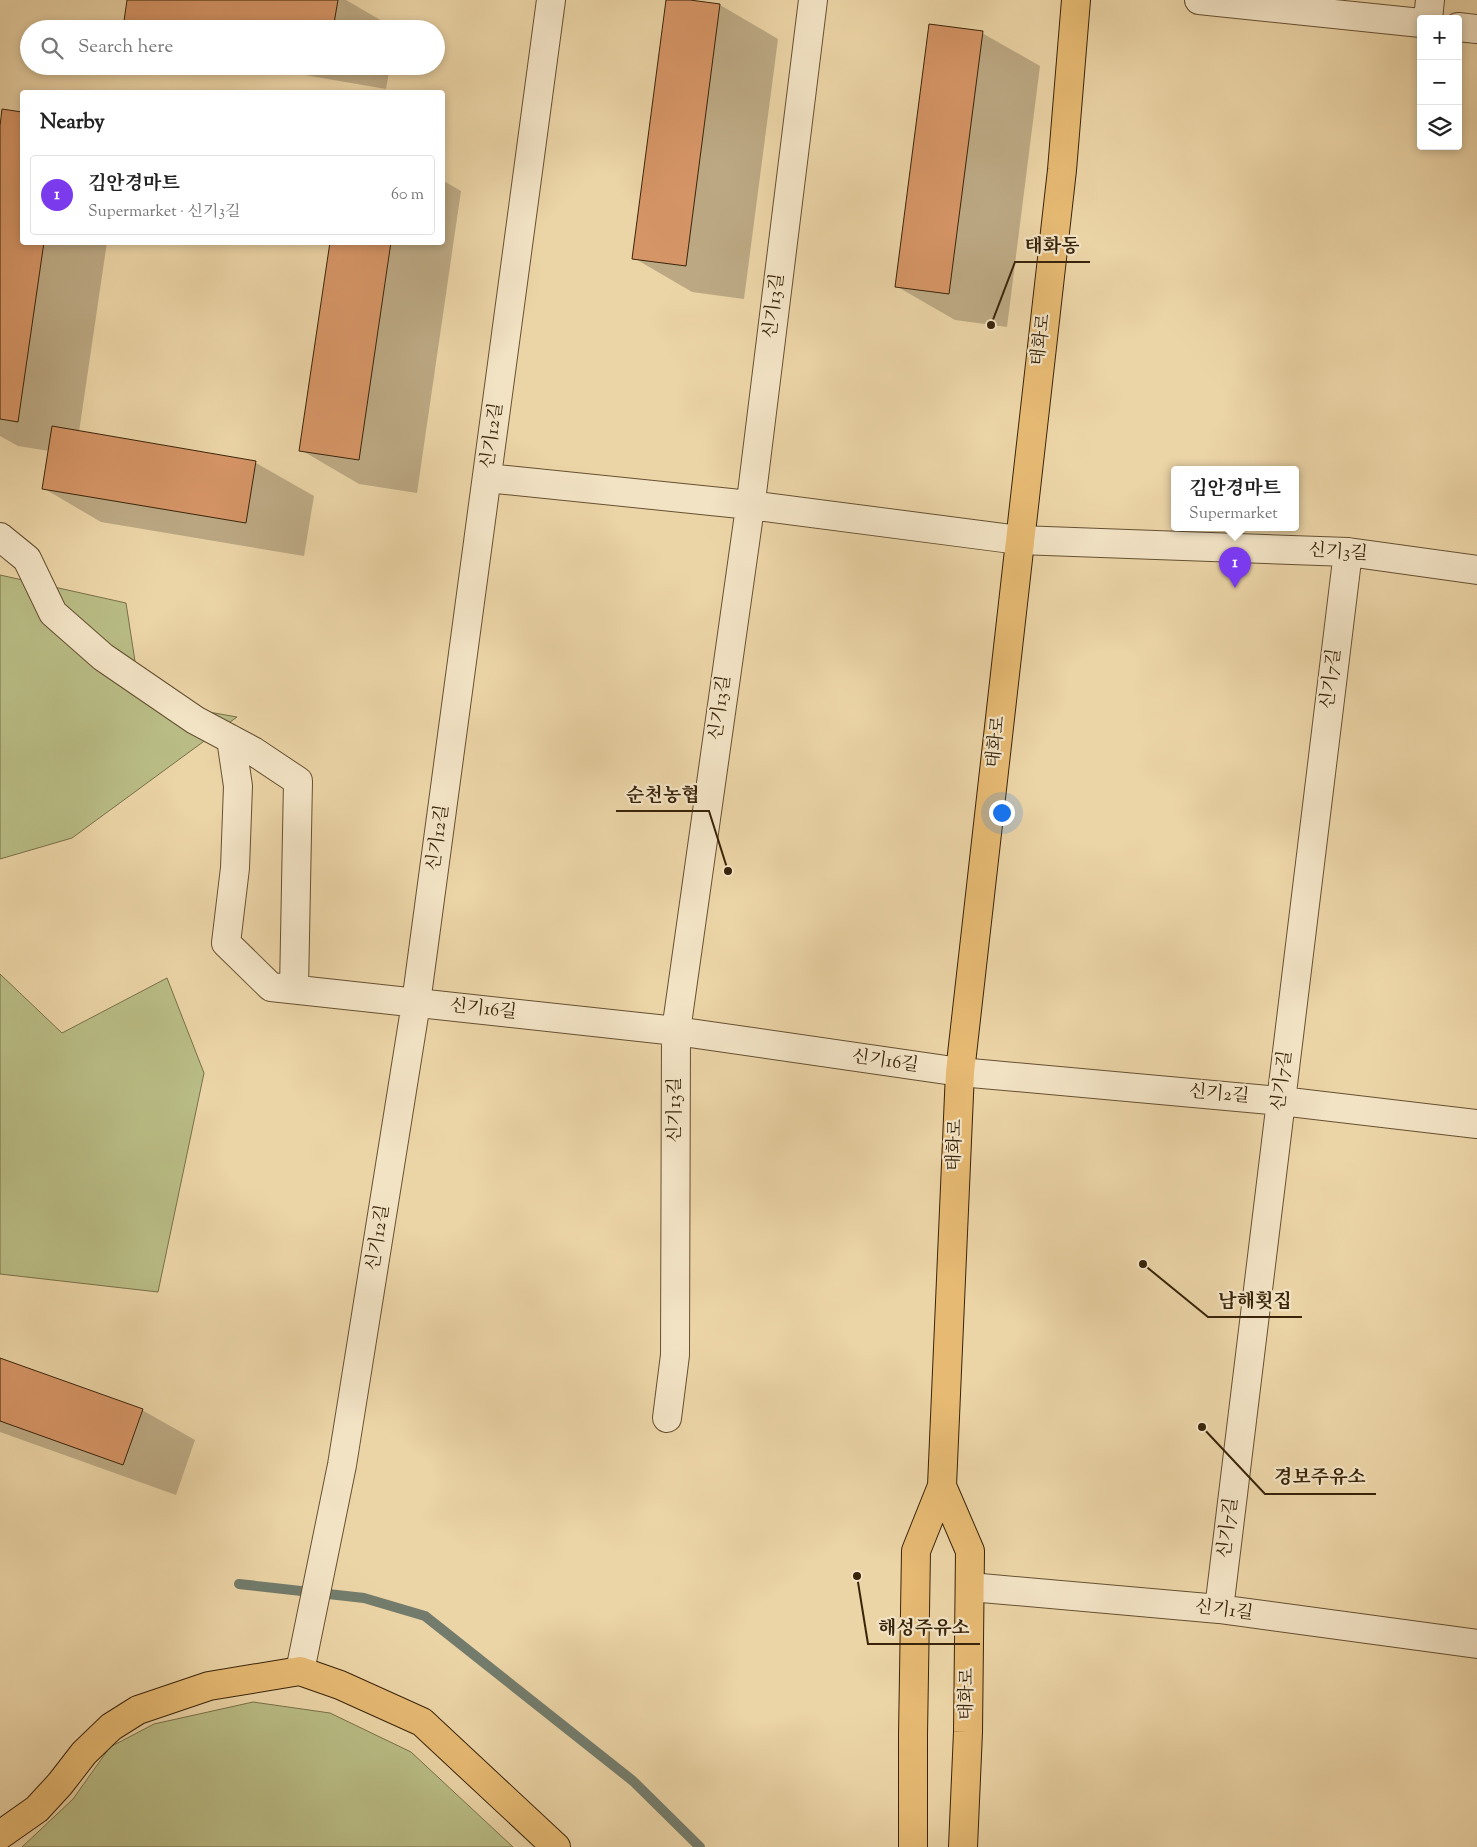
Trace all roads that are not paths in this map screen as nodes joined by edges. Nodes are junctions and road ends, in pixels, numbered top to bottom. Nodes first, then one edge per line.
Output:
1 (551, 0) edge
2 (813, 0) edge
3 (1076, 0) edge
4 (1199, 0) edge
5 (1430, 0) edge
6 (1289, 4) edge
7 (1428, 15) edge
8 (1417, 22) edge
9 (1462, 27) edge
10 (1477, 29) edge
11 (487, 478) junction
12 (750, 505) junction
13 (0, 537) edge
14 (1019, 540) junction
15 (1348, 552) junction
16 (1477, 570) edge
17 (231, 739) junction
18 (294, 989) junction
19 (416, 1003) junction
20 (676, 1031) junction
21 (960, 1072) junction
22 (1281, 1101) junction
23 (1477, 1124) edge
24 (667, 1418) dead end
25 (942, 1486) junction
26 (970, 1587) junction
27 (1219, 1610) junction
28 (1477, 1644) edge
29 (300, 1671) junction
30 (0, 1834) edge
31 (556, 1847) edge
32 (913, 1847) edge
33 (963, 1847) edge

1 - 11 street, 신기12길
2 - 12 street, 신기13길
3 - 14 main road, 태화로
4 - 6 street
5 - 7 street
6 - 8 street
9 - 10 street
11 - 12 street, 신기3길
11 - 19 street, 신기12길
12 - 14 street, 신기3길
12 - 20 street, 신기13길
13 - 17 street
14 - 15 street, 신기3길
14 - 21 main road, 태화로
15 - 16 street, 신기3길
15 - 22 street, 신기7길
17 - 18 street
17 - 18 street, 신기16길
18 - 19 street, 신기16길
19 - 20 street, 신기16길
19 - 29 street, 신기12길
20 - 21 street, 신기16길
20 - 24 street, 신기13길
21 - 22 street, 신기2길
21 - 25 main road, 태화로
22 - 23 street, 신기2길
22 - 27 street, 신기7길
25 - 26 main road, 태화로
25 - 32 main road, 태화로
26 - 27 street, 신기1길
26 - 33 main road, 태화로
27 - 28 street, 신기1길
29 - 30 main road
29 - 31 main road

